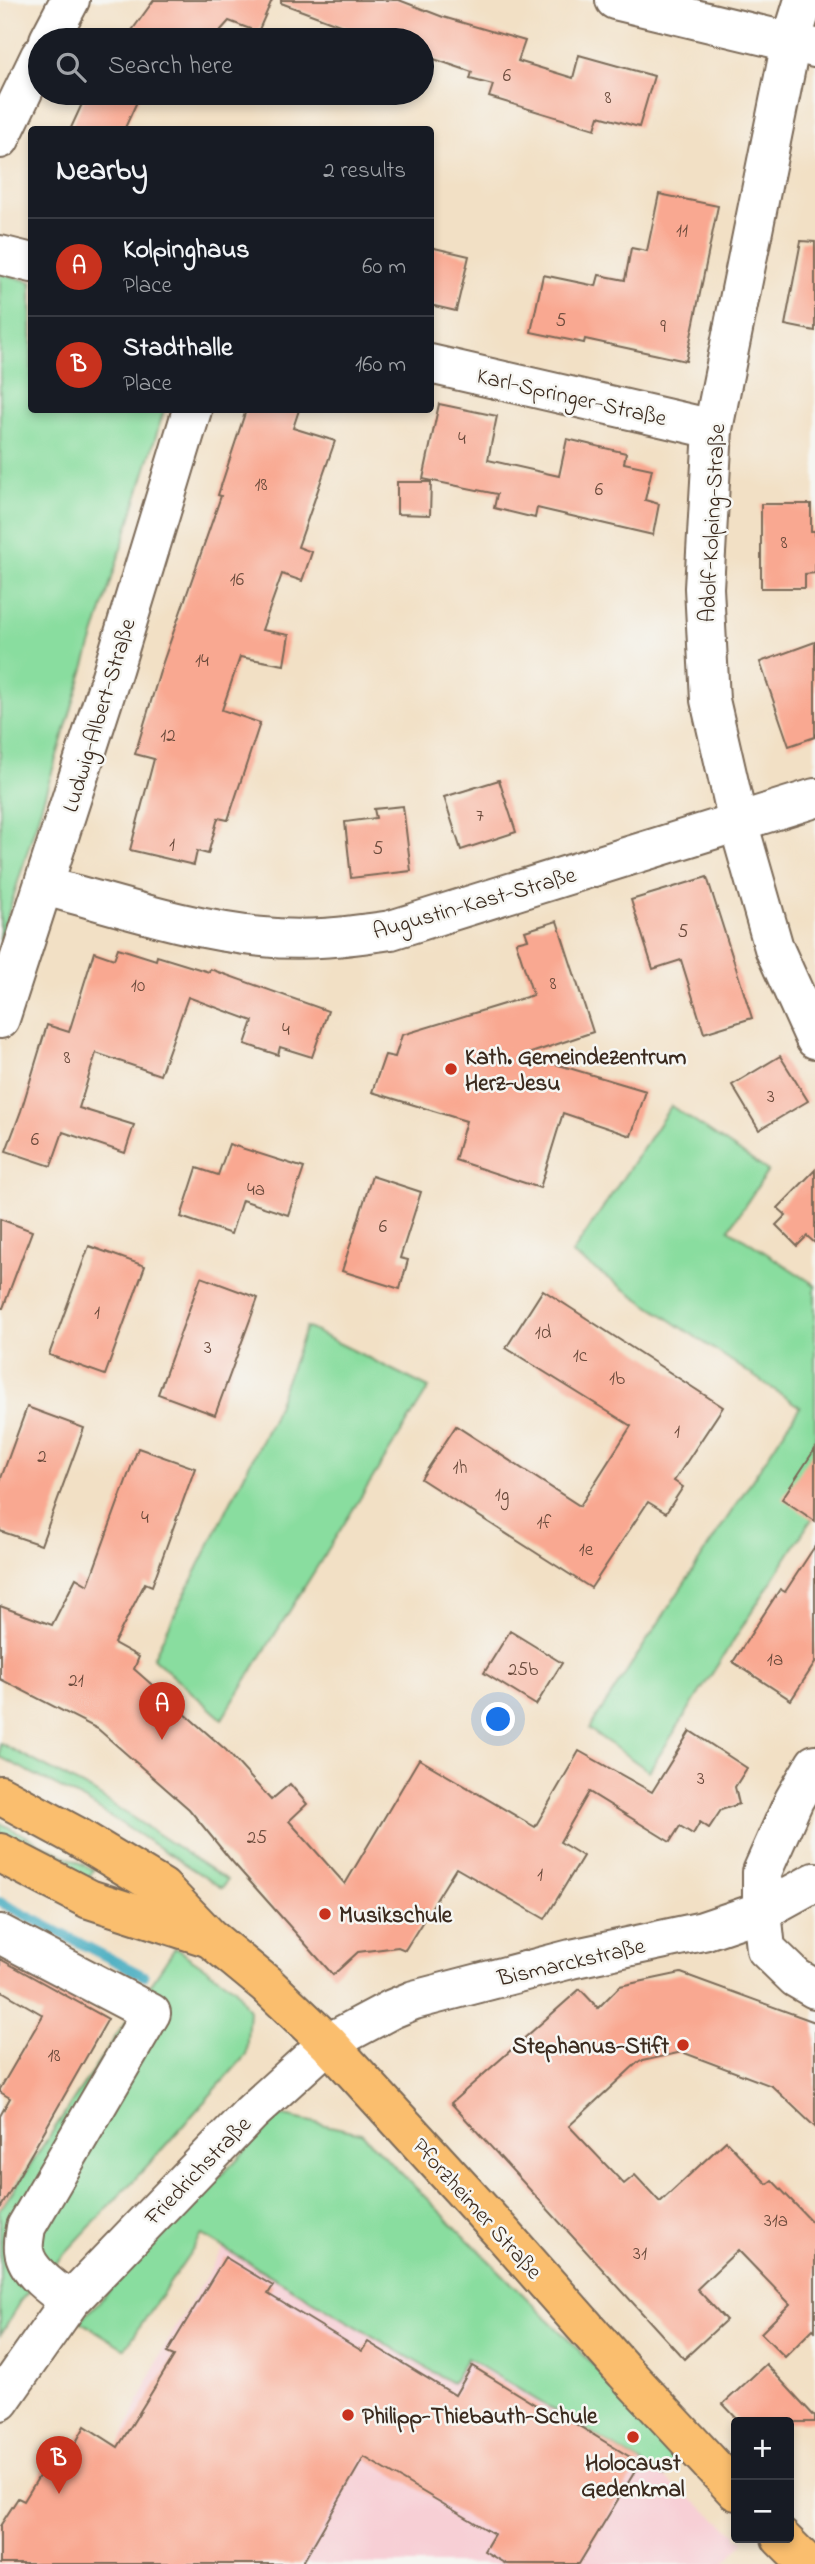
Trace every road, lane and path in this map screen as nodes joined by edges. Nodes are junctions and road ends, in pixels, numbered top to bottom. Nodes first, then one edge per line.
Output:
1 (70, 0) edge
2 (615, 0) edge
3 (804, 0) edge
4 (55, 28) edge
5 (803, 45) edge
6 (28, 81) edge
7 (0, 139) edge
8 (0, 255) edge
9 (28, 262) edge
10 (434, 365) edge
11 (191, 413) edge
12 (713, 429) junction
13 (815, 798) edge
14 (738, 822) junction
15 (44, 886) junction
16 (0, 1018) edge
17 (815, 1039) edge
18 (815, 1764) edge
19 (0, 1795) edge
20 (0, 1853) edge
21 (815, 1882) edge
22 (762, 1911) junction
23 (0, 1934) edge
24 (209, 1937) junction
25 (815, 1989) edge
26 (328, 2043) junction
27 (70, 2301) junction
28 (0, 2401) edge
29 (731, 2486) edge
30 (786, 2543) edge
31 (807, 2564) edge

1 - 4 street
2 - 5 street
3 - 5 street, Adolf-Kolping-Straße
5 - 12 street, Adolf-Kolping-Straße
6 - 7 street
8 - 9 street
10 - 12 street, Karl-Springer-Straße
11 - 15 street, Ludwig-Albert-Straße
12 - 14 street, Adolf-Kolping-Straße
13 - 14 street, Augustin-Kast-Straße
14 - 15 street, Augustin-Kast-Straße
14 - 17 street, Adolf-Kolping-Straße
15 - 16 street, Ludwig-Albert-Straße
18 - 22 street
19 - 24 main road, Pforzheimer Straße
20 - 24 main road, Pforzheimer Straße
21 - 22 street, Bismarckstraße
22 - 25 street
22 - 26 street, Bismarckstraße
23 - 27 street
24 - 26 main road, Pforzheimer Straße
26 - 27 street, Friedrichstraße
26 - 29 main road, Pforzheimer Straße
27 - 28 street, Friedrichstraße
30 - 31 main road

